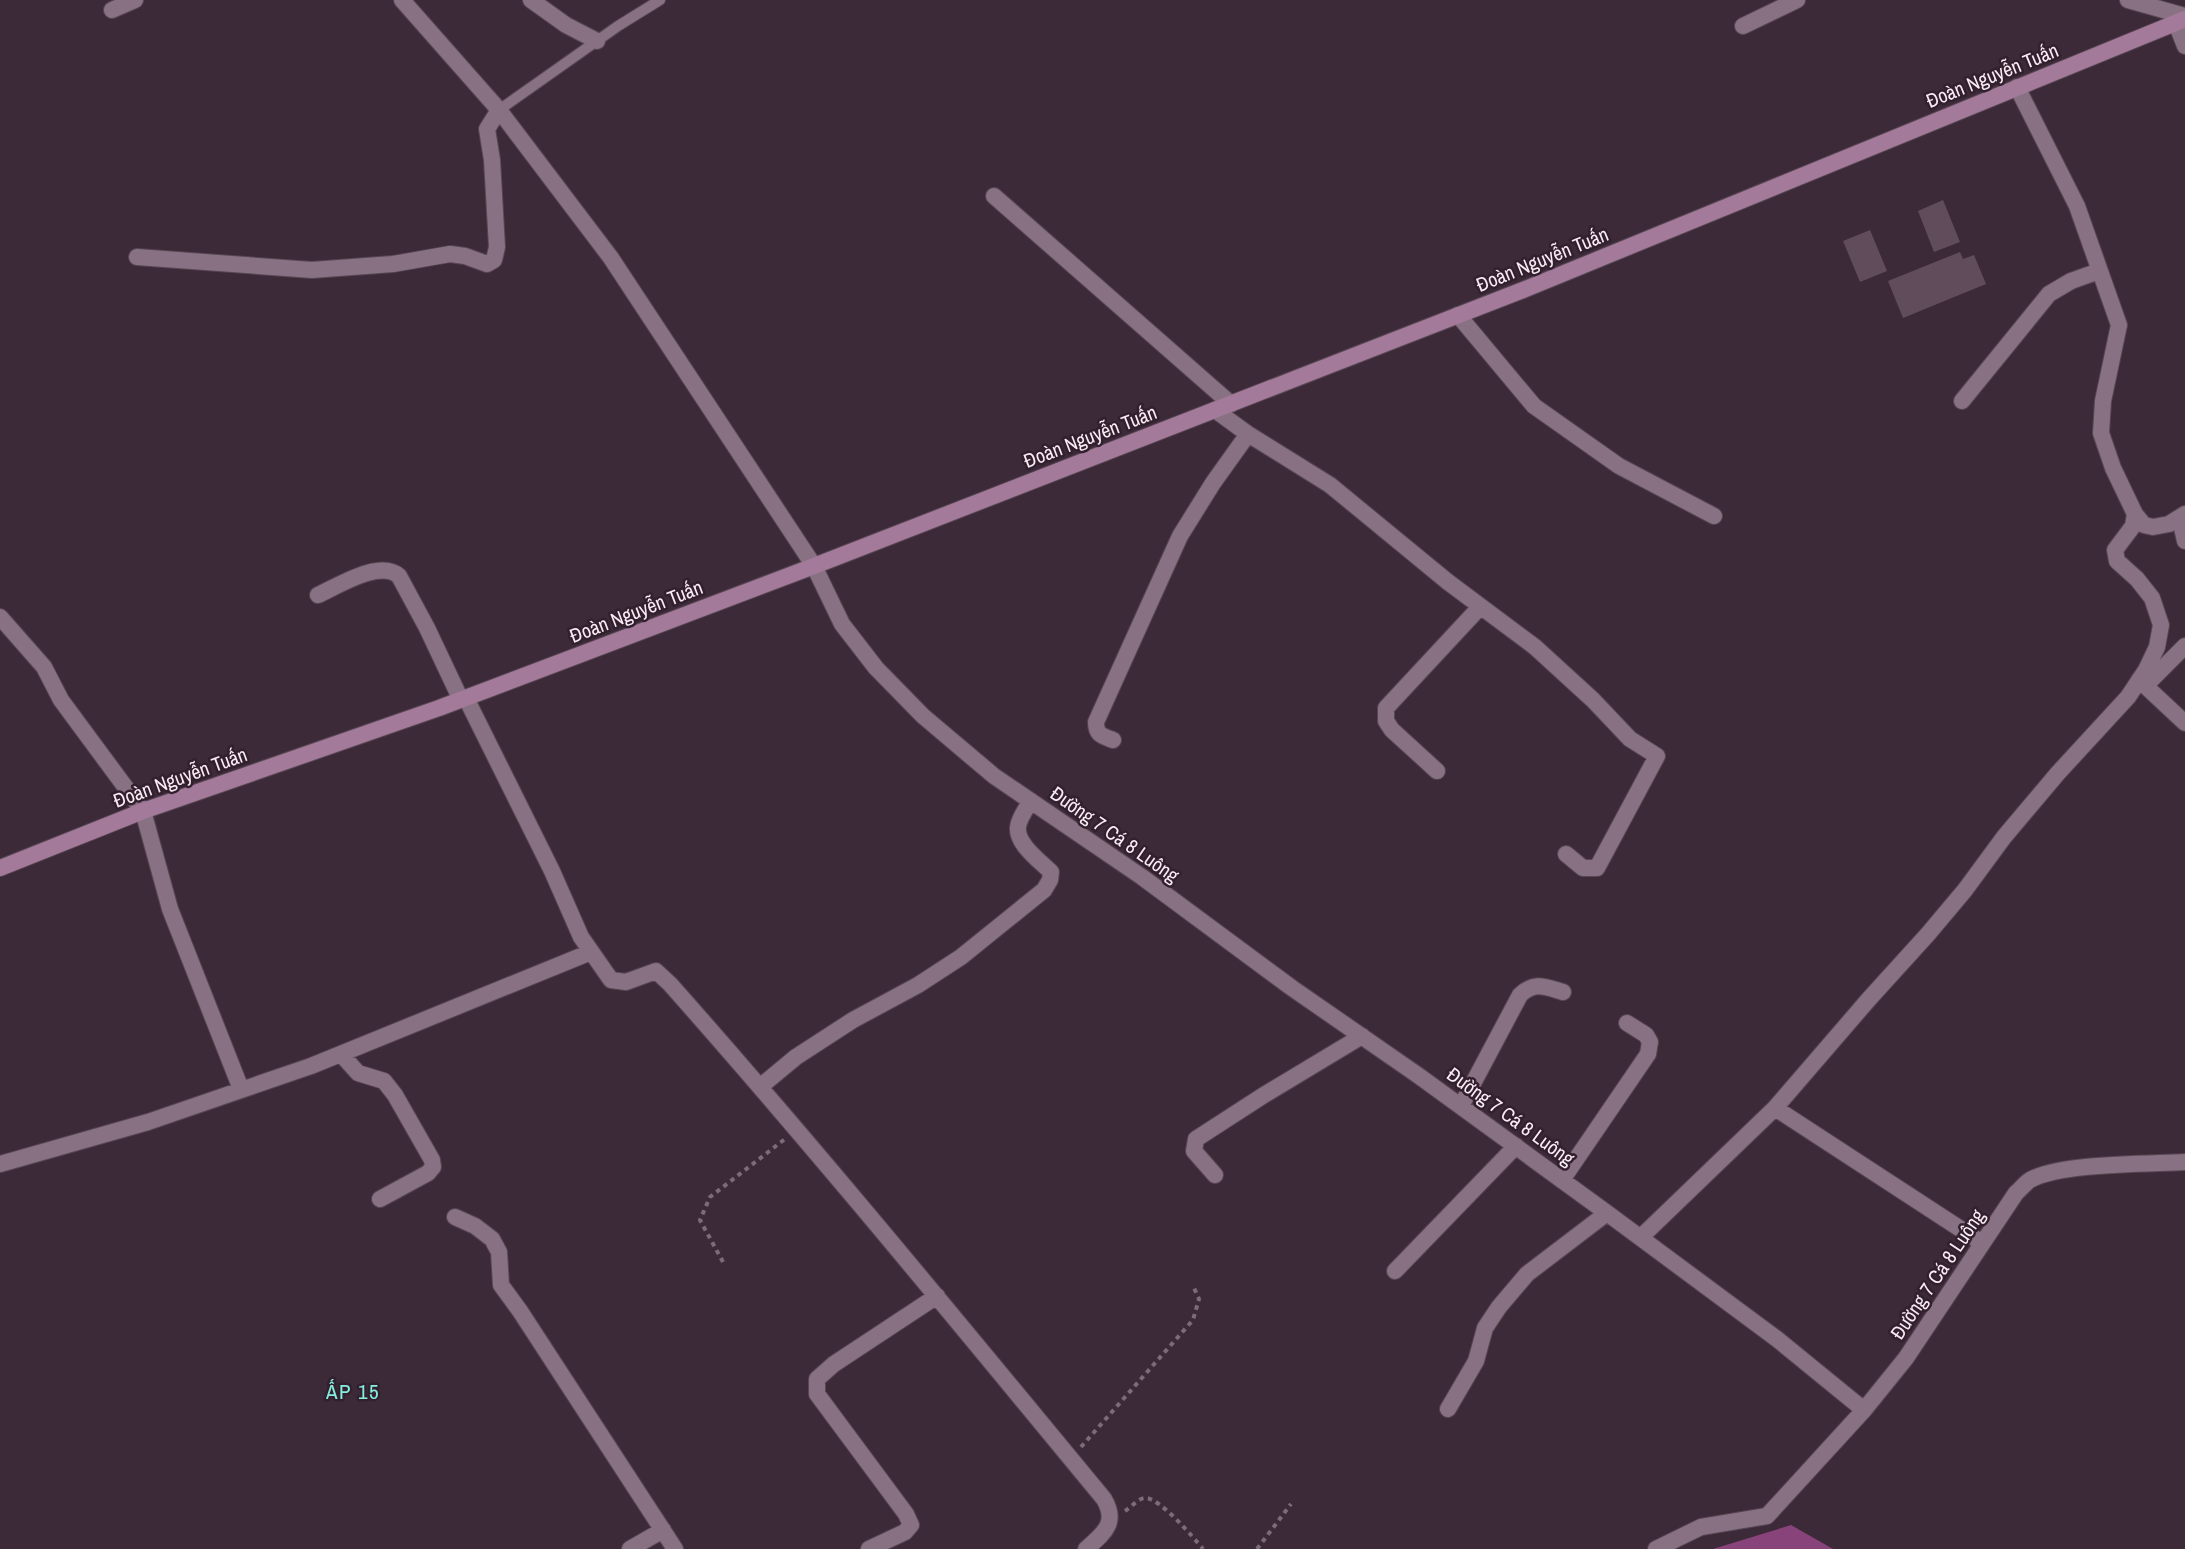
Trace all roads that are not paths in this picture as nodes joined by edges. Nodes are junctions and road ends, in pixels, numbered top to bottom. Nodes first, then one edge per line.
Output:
1 (135, 0) edge
2 (402, 0) edge
3 (531, 0) edge
4 (660, 0) edge
5 (1797, 0) edge
6 (2128, 0) edge
7 (112, 10) dead end
8 (2182, 19) edge
9 (1743, 26) dead end
10 (597, 41) junction
11 (2185, 46) edge
12 (2017, 87) junction
13 (499, 110) junction
14 (994, 196) dead end
15 (137, 257) dead end
16 (2099, 271) junction
17 (1458, 315) junction
18 (1962, 401) dead end
19 (1231, 404) junction
20 (1215, 410) junction
21 (1248, 434) junction
22 (2135, 514) junction
23 (1714, 516) dead end
24 (2182, 517) edge
25 (2185, 541) edge
26 (814, 566) junction
27 (318, 595) dead end
28 (1480, 607) junction
29 (0, 617) edge
30 (2185, 646) edge
31 (2142, 683) junction
32 (464, 699) junction
33 (2185, 723) edge
34 (1113, 740) dead end
35 (1437, 771) dead end
36 (1031, 801) junction
37 (144, 811) junction
38 (1566, 854) dead end
39 (0, 868) edge
40 (591, 952) junction
41 (1563, 992) dead end
42 (1627, 1023) dead end
43 (1362, 1036) junction
44 (342, 1054) junction
45 (761, 1086) junction
46 (241, 1089) junction
47 (1461, 1106) junction
48 (1775, 1108) junction
49 (1516, 1146) junction
50 (2185, 1162) edge
51 (0, 1164) edge
52 (1215, 1175) dead end
53 (1562, 1180) junction
54 (380, 1199) dead end
55 (1607, 1213) junction
56 (455, 1217) dead end
57 (1641, 1238) junction
58 (1982, 1243) junction
59 (1395, 1272) dead end
60 (937, 1296) junction
61 (1448, 1409) dead end
62 (1863, 1410) junction
63 (663, 1530) junction
64 (630, 1549) edge
65 (675, 1549) edge
66 (869, 1549) edge
67 (1086, 1549) edge
68 (1656, 1549) edge

1 - 7 street
2 - 13 street, Đường 7 Cá 8 Luông
3 - 10 street
4 - 10 lane
5 - 9 street
6 - 8 street
8 - 11 street
8 - 12 main road, Đoàn Nguyễn Tuấn
10 - 13 lane
12 - 16 street
12 - 17 main road, Đoàn Nguyễn Tuấn
13 - 15 street
13 - 26 street, Đường 7 Cá 8 Luông
14 - 19 street
16 - 18 street
16 - 22 street
17 - 19 main road, Đoàn Nguyễn Tuấn
17 - 23 street
19 - 20 main road, Đoàn Nguyễn Tuấn
20 - 21 street
20 - 26 main road, Đoàn Nguyễn Tuấn
21 - 28 street
21 - 34 street
22 - 24 street
22 - 31 street
24 - 25 street
26 - 32 main road, Đoàn Nguyễn Tuấn
26 - 36 street, Đường 7 Cá 8 Luông
27 - 32 street
28 - 35 street
28 - 38 street
29 - 37 street
30 - 31 street
31 - 33 street
31 - 48 street
32 - 37 main road, Đoàn Nguyễn Tuấn
32 - 40 street
36 - 43 street, Đường 7 Cá 8 Luông
36 - 45 street
37 - 39 main road, Đoàn Nguyễn Tuấn
37 - 46 street
40 - 44 street
40 - 45 street
41 - 47 street
42 - 53 street
43 - 47 street, Đường 7 Cá 8 Luông
43 - 52 street
44 - 46 street
44 - 54 street
45 - 60 street
46 - 51 street
47 - 49 street, Đường 7 Cá 8 Luông
48 - 57 street
48 - 58 street
49 - 53 street, Đường 7 Cá 8 Luông
49 - 59 street
50 - 58 street, Đường 7 Cá 8 Luông
53 - 55 street, Đường 7 Cá 8 Luông
55 - 57 street, Đường 7 Cá 8 Luông
55 - 61 street
56 - 63 street
57 - 62 street, Đường 7 Cá 8 Luông
58 - 62 street, Đường 7 Cá 8 Luông
60 - 66 street
60 - 67 street
62 - 68 street
63 - 64 street
63 - 65 street

